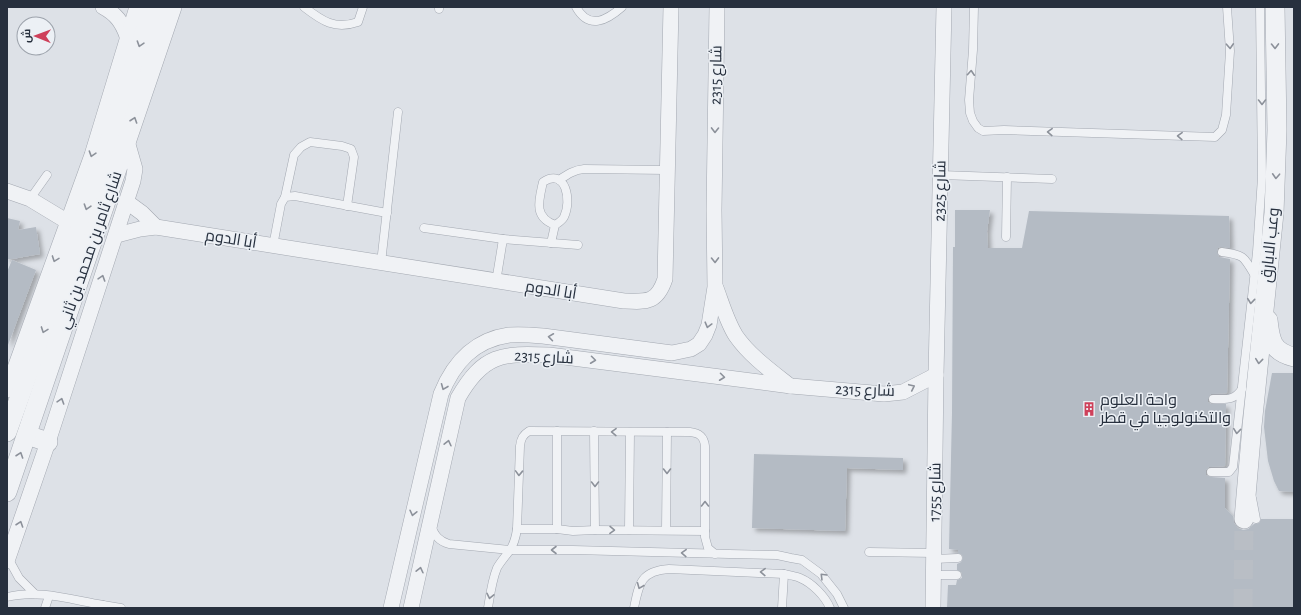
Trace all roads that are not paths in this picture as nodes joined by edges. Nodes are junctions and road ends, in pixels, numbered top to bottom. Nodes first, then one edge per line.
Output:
1 (102, 7) edge
2 (137, 7) edge
3 (152, 7) edge
4 (172, 7) edge
5 (304, 7) edge
6 (363, 7) edge
7 (576, 7) edge
8 (622, 7) edge
9 (671, 7) edge
10 (717, 7) edge
11 (944, 7) edge
12 (974, 7) edge
13 (1227, 7) edge
14 (1260, 7) edge
15 (1274, 7) edge
16 (127, 36) junction
17 (398, 112) dead end
18 (127, 141) junction
19 (667, 170) junction
20 (47, 175) dead end
21 (941, 175) junction
22 (1007, 177) junction
23 (1052, 178) dead end
24 (559, 180) junction
25 (7, 191) edge
26 (285, 197) junction
27 (30, 199) junction
28 (127, 202) junction
29 (347, 206) junction
30 (387, 213) junction
31 (68, 222) junction
32 (555, 225) junction
33 (156, 227) junction
34 (424, 228) dead end
35 (117, 234) junction
36 (1006, 237) dead end
37 (503, 239) junction
38 (552, 243) junction
39 (273, 246) junction
40 (578, 246) dead end
41 (1222, 252) dead end
42 (381, 263) junction
43 (1254, 274) junction
44 (496, 282) junction
45 (715, 287) junction
46 (1266, 294) junction
47 (1294, 357) edge
48 (936, 375) junction
49 (791, 386) junction
50 (7, 390) edge
51 (1242, 390) junction
52 (1213, 399) dead end
53 (557, 431) junction
54 (594, 431) junction
55 (7, 432) edge
56 (630, 432) junction
57 (667, 432) junction
58 (27, 436) junction
59 (48, 442) junction
60 (1211, 472) dead end
61 (7, 492) edge
62 (1250, 519) tunnel mouth
63 (430, 524) junction
64 (517, 529) junction
65 (557, 529) junction
66 (595, 530) junction
67 (628, 530) junction
68 (666, 530) junction
69 (705, 531) junction
70 (510, 550) junction
71 (869, 552) dead end
72 (715, 554) junction
73 (934, 556) junction
74 (958, 558) dead end
75 (8, 560) edge
76 (784, 574) junction
77 (934, 574) junction
78 (957, 574) dead end
79 (35, 594) junction
80 (49, 596) junction
81 (7, 597) edge
82 (102, 606) edge
83 (45, 608) edge
84 (121, 608) edge
85 (391, 608) edge
86 (411, 608) edge
87 (488, 608) edge
88 (634, 608) edge
89 (782, 608) edge
90 (830, 608) edge
91 (844, 608) edge
92 (933, 608) edge

1 - 16 street
2 - 16 street
3 -> 55 street, شارع ثامر بن محمد بن ثاني
18 -> 4 street, شارع ثامر بن محمد بن ثاني
5 - 6 lane
7 - 8 lane
9 - 19 street, أبا الدوم
10 -> 45 street, شارع 2315
11 - 21 street, شارع 2325
13 -> 12 lane
14 -> 43 lane
15 -> 46 street, وعب الابارق
16 -> 31 street
17 - 30 lane
18 - 28 street
18 - 58 street, شارع ثامر بن محمد بن ثاني
19 - 24 lane
19 - 44 street, أبا الدوم
20 - 27 lane
21 - 22 lane
21 - 48 street, شارع 2325
22 - 23 lane
22 - 36 lane
24 - 32 lane
24 - 32 lane
25 - 27 street
26 - 29 lane
26 - 29 lane
26 - 39 lane
27 - 31 street
28 - 33 street
28 - 35 street
29 - 30 lane
30 - 42 lane
31 -> 50 street
32 - 38 lane
33 - 35 street, أبا الدوم
33 - 39 street, أبا الدوم
34 - 37 lane
59 -> 35 street
37 - 38 lane
37 - 44 lane
38 - 40 lane
39 - 42 street, أبا الدوم
41 - 43 lane
42 - 44 street, أبا الدوم
43 -> 51 lane
45 - 49 street, شارع 2315
45 -> 85 street, شارع 2315
46 - 47 street
46 -> 62 street, وعب الابارق
49 -> 48 street, شارع 2315
48 - 73 street, شارع 1755
63 -> 49 street, شارع 2315
51 - 52 lane
51 -> 60 lane
53 - 54 lane
53 -> 64 lane
53 - 65 lane
56 -> 54 lane
54 -> 66 lane
56 - 57 lane
56 - 67 lane
57 -> 68 lane
69 -> 57 lane
58 - 59 street
61 -> 58 street, شارع ثامر بن محمد بن ثاني
75 -> 59 street
63 - 70 lane
86 -> 63 street, شارع 2315
64 - 65 lane
64 - 70 lane
65 - 66 lane
66 -> 67 lane
67 - 68 lane
68 - 69 lane
69 - 72 lane
72 -> 70 lane
70 -> 87 lane
71 - 73 lane
91 -> 72 lane
73 - 74 lane
73 - 77 street, شارع 1755
75 - 79 lane
76 -> 88 lane
76 - 89 lane
76 - 90 lane
77 - 78 lane
77 - 92 street, شارع 1755
79 - 80 lane
79 - 81 lane
80 - 82 lane
80 - 83 lane
82 - 84 lane

